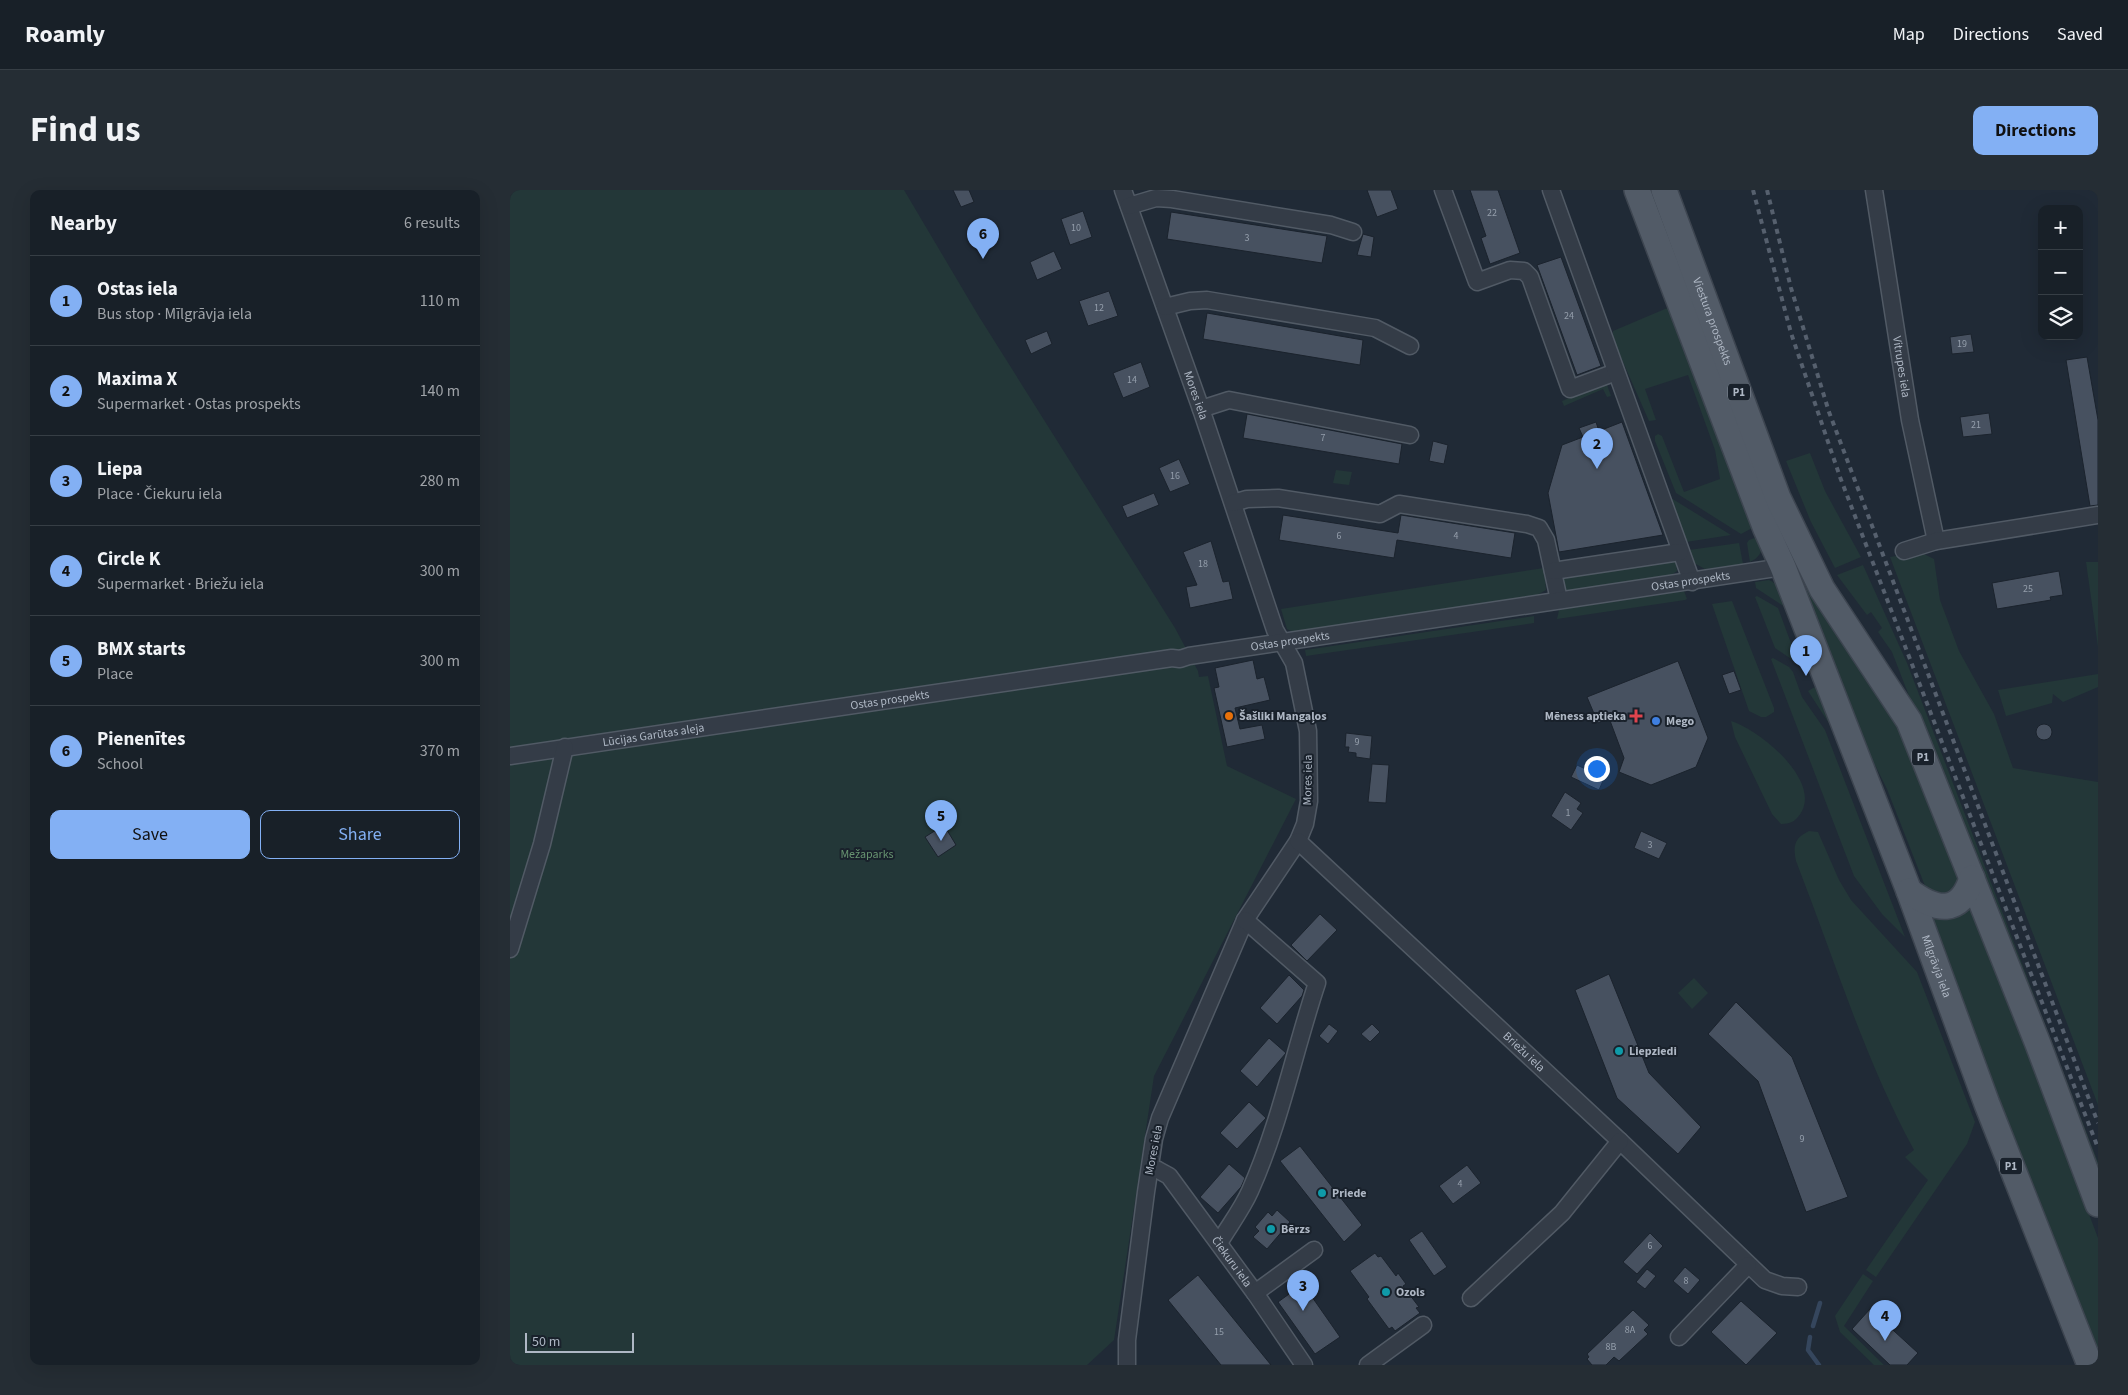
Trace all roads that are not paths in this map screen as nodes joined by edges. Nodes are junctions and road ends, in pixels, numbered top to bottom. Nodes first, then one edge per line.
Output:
1 (1123, 190) edge
2 (1443, 190) edge
3 (1551, 190) edge
4 (1637, 190) edge
5 (1664, 190) edge
6 (1874, 190) edge
7 (1129, 206) junction
8 (1353, 232) dead end
9 (1165, 307) junction
10 (1410, 346) dead end
11 (1616, 372) junction
12 (1201, 409) junction
13 (1410, 435) dead end
14 (1233, 503) junction
15 (2098, 515) edge
16 (1936, 542) junction
17 (1904, 551) dead end
18 (1680, 552) junction
19 (1784, 567) junction
20 (1553, 571) junction
21 (1692, 582) junction
22 (1559, 600) junction
23 (1282, 641) junction
24 (796, 714) joint
25 (565, 747) junction
26 (510, 756) edge
27 (1298, 841) junction
28 (1972, 878) junction
29 (1909, 891) junction
30 (1245, 920) junction
31 (510, 949) edge
32 (1620, 1141) junction
33 (1150, 1168) junction
34 (2098, 1204) edge
35 (1219, 1243) junction
36 (1314, 1250) dead end
37 (1748, 1265) junction
38 (1798, 1287) dead end
39 (1256, 1293) junction
40 (1471, 1298) dead end
41 (1422, 1325) dead end
42 (1679, 1337) dead end
43 (1126, 1365) edge
44 (1304, 1365) edge
45 (1368, 1365) edge
46 (2090, 1365) edge

1 - 7 street, Mores iela
2 - 11 street
3 - 11 street
4 - 19 main road, Viestura prospekts / P1
5 - 28 main road, Viestura prospekts / P1
6 - 16 street, Vitrupes iela
7 - 8 street
7 - 9 street, Mores iela
9 - 10 street
9 - 12 street, Mores iela
11 - 18 street
12 - 13 street
12 - 14 street, Mores iela
14 - 20 street
14 - 23 street, Mores iela
15 - 16 street
16 - 17 street
18 - 20 street
18 - 21 street
19 - 21 street, Ostas prospekts
19 - 29 main road, Mīlgrāvja iela / P1
20 - 22 street
21 - 22 street, Ostas prospekts
22 - 23 street, Ostas prospekts
23 - 24 street, Ostas prospekts
23 - 27 street, Mores iela
24 - 25 street, Lūcijas Garūtas aleja
25 - 26 street, Lūcijas Garūtas aleja
25 - 31 street
27 - 30 street, Mores iela
27 - 32 street, Briežu iela
28 - 29 main road
28 - 34 main road, P1
29 - 46 main road, Mīlgrāvja iela / P1
30 - 33 street, Mores iela
30 - 35 street
32 - 37 street, Briežu iela
32 - 40 street
33 - 35 street, Čiekuru iela
33 - 43 street, Mores iela
35 - 39 street, Čiekuru iela
36 - 39 street
37 - 38 street, Briežu iela
37 - 42 street
39 - 44 street, Čiekuru iela
41 - 45 street

